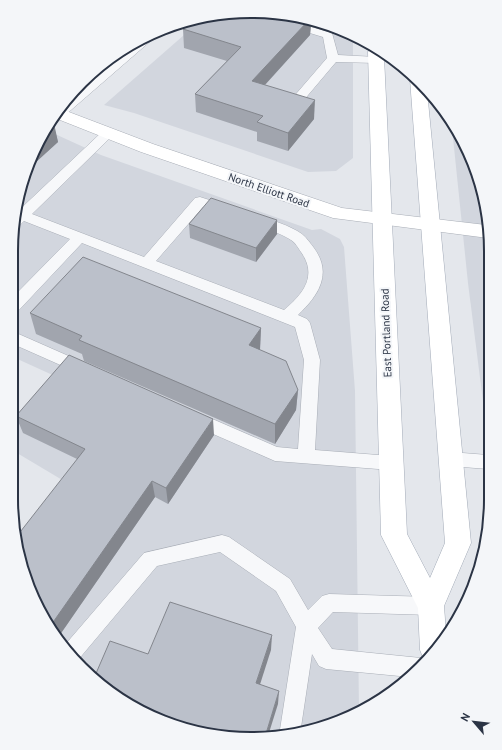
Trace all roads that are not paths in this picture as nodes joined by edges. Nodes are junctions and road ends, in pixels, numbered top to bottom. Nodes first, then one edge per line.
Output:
1 (284, 22) edge
2 (134, 49) edge
3 (377, 56) edge
4 (333, 58) junction
5 (420, 91) edge
6 (294, 104) edge
7 (69, 106) edge
8 (62, 115) edge
9 (108, 133) junction
10 (20, 218) edge
11 (20, 219) edge
12 (382, 220) junction
13 (429, 226) junction
14 (483, 232) edge
15 (80, 237) junction
16 (148, 263) junction
17 (18, 302) edge
18 (286, 317) junction
19 (18, 340) edge
20 (101, 376) edge
21 (180, 412) edge
22 (306, 457) junction
23 (450, 459) junction
24 (484, 462) edge
25 (391, 463) junction
26 (431, 606) junction
27 (306, 626) junction
28 (434, 644) edge
29 (74, 650) edge
30 (412, 667) edge
31 (290, 729) edge

1 - 4 lane
2 - 7 lane
3 - 4 lane
3 - 12 main road, East Portland Road
4 - 6 lane
5 - 13 main road, East Portland Road
8 - 9 main road, North Elliott Road
9 - 10 lane
9 - 12 main road, North Elliott Road
11 - 15 lane
12 - 13 main road, North Elliott Road
12 - 25 main road, East Portland Road
13 - 14 main road, North Elliott Road
13 - 23 main road, East Portland Road
15 - 16 lane
15 - 17 lane
16 - 18 lane
16 - 18 lane
18 - 22 lane
19 - 20 lane
21 - 22 lane
22 - 25 lane
23 - 24 lane
23 - 26 main road, East Portland Road
25 - 26 main road, East Portland Road
26 - 27 lane
26 - 28 main road, East Portland Road
27 - 29 lane
27 - 30 lane
27 - 31 lane

